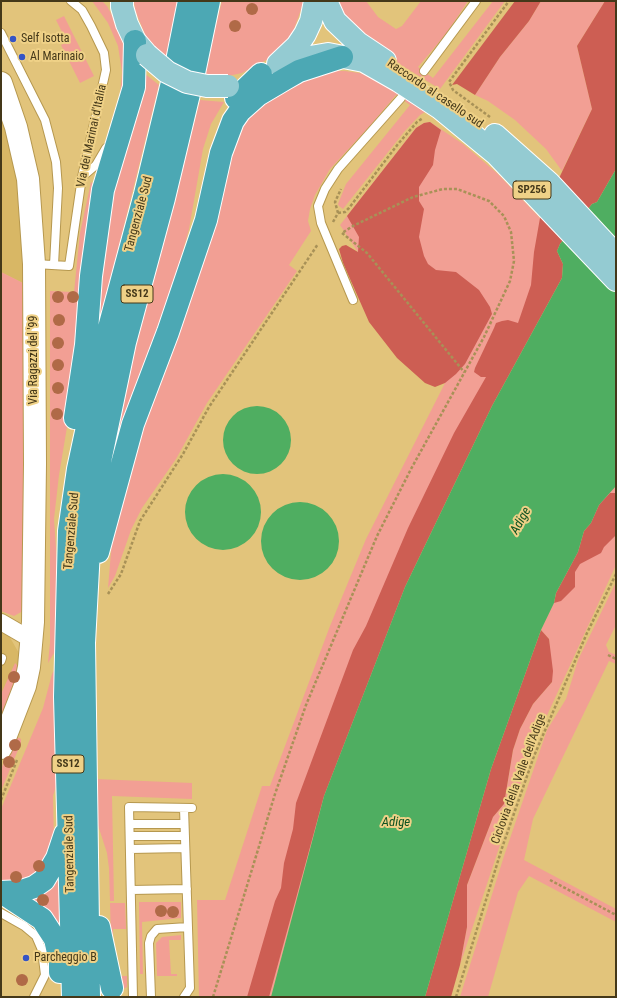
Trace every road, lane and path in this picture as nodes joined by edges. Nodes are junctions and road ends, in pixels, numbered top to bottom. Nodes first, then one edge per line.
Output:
1 (71, 1) edge
2 (190, 1) edge
3 (209, 1) edge
4 (315, 1) edge
5 (326, 1) edge
6 (476, 1) edge
7 (509, 1) edge
8 (120, 3) edge
9 (1, 33) edge
10 (141, 48) junction
11 (342, 57) junction
12 (281, 62) junction
13 (424, 71) dead end
14 (261, 74) junction
15 (1, 83) edge
16 (400, 90) junction
17 (442, 104) junction
18 (127, 109) junction
19 (82, 177) junction
20 (326, 233) junction
21 (616, 255) edge
22 (44, 265) junction
23 (188, 272) junction
24 (616, 280) edge
25 (354, 300) dead end
26 (464, 372) junction
27 (69, 532) junction
28 (616, 574) edge
29 (86, 592) junction
30 (108, 594) dead end
31 (1, 622) edge
32 (32, 640) junction
33 (608, 655) dead end
34 (616, 659) edge
35 (1, 748) edge
36 (70, 818) junction
37 (130, 824) junction
38 (184, 824) junction
39 (130, 836) junction
40 (185, 836) junction
41 (185, 848) junction
42 (130, 849) junction
43 (87, 850) junction
44 (550, 880) dead end
45 (186, 889) junction
46 (132, 890) junction
47 (1, 892) edge
48 (1, 913) edge
49 (616, 915) edge
50 (188, 927) junction
51 (115, 993) edge
52 (34, 997) edge
53 (61, 997) edge
54 (73, 997) edge
55 (89, 997) edge
56 (133, 997) edge
57 (151, 997) edge
58 (184, 997) edge
59 (213, 997) edge
60 (456, 997) edge

1 - 19 lane, Via dei Marinai d'Italia
2 - 27 highway, Tangenziale Sud / SS12
3 - 29 highway, Tangenziale Sud / SS12
4 - 12 main road
5 - 17 main road, Raccordo al casello sud / SP256
6 - 13 lane
7 - 17 path
8 - 10 main road
9 - 22 lane, Via dei Marinai d'Italia
10 - 14 main road, bridge
10 - 18 highway
11 - 12 main road, Raccordo al casello sud
11 - 16 main road, Raccordo al casello sud
11 - 23 highway
12 - 14 main road
14 - 23 highway
15 - 22 street, Via Ragazzi del '99
16 - 17 main road, Raccordo al casello sud / SP256
16 - 20 lane
17 - 20 path
17 - 21 main road, Raccordo al casello sud / SP256
17 - 24 main road, Raccordo al casello sud / SP256
18 - 19 lane
18 - 27 highway
19 - 22 lane, Via dei Marinai d'Italia
20 - 25 lane
20 - 30 path
22 - 32 street, Via Ragazzi del '99
23 - 29 highway
26 - 26 path
26 - 59 path
27 - 36 highway, Tangenziale Sud / SS12
28 - 60 path, Ciclovia della Valle dell'Adige
29 - 43 highway, Tangenziale Sud / SS12
31 - 32 street
32 - 35 street, Via Ragazzi del '99
33 - 34 path
36 - 47 highway
36 - 54 highway, Tangenziale Sud / SS12
37 - 38 lane
37 - 38 lane
37 - 39 lane
38 - 40 lane
39 - 40 lane
39 - 42 lane
40 - 41 lane
41 - 42 lane
41 - 45 lane
42 - 46 lane
43 - 51 highway
43 - 55 highway, Tangenziale Sud / SS12
44 - 49 path
45 - 46 lane
45 - 50 lane
46 - 56 lane
47 - 53 highway
48 - 52 lane
50 - 57 lane
50 - 58 lane

